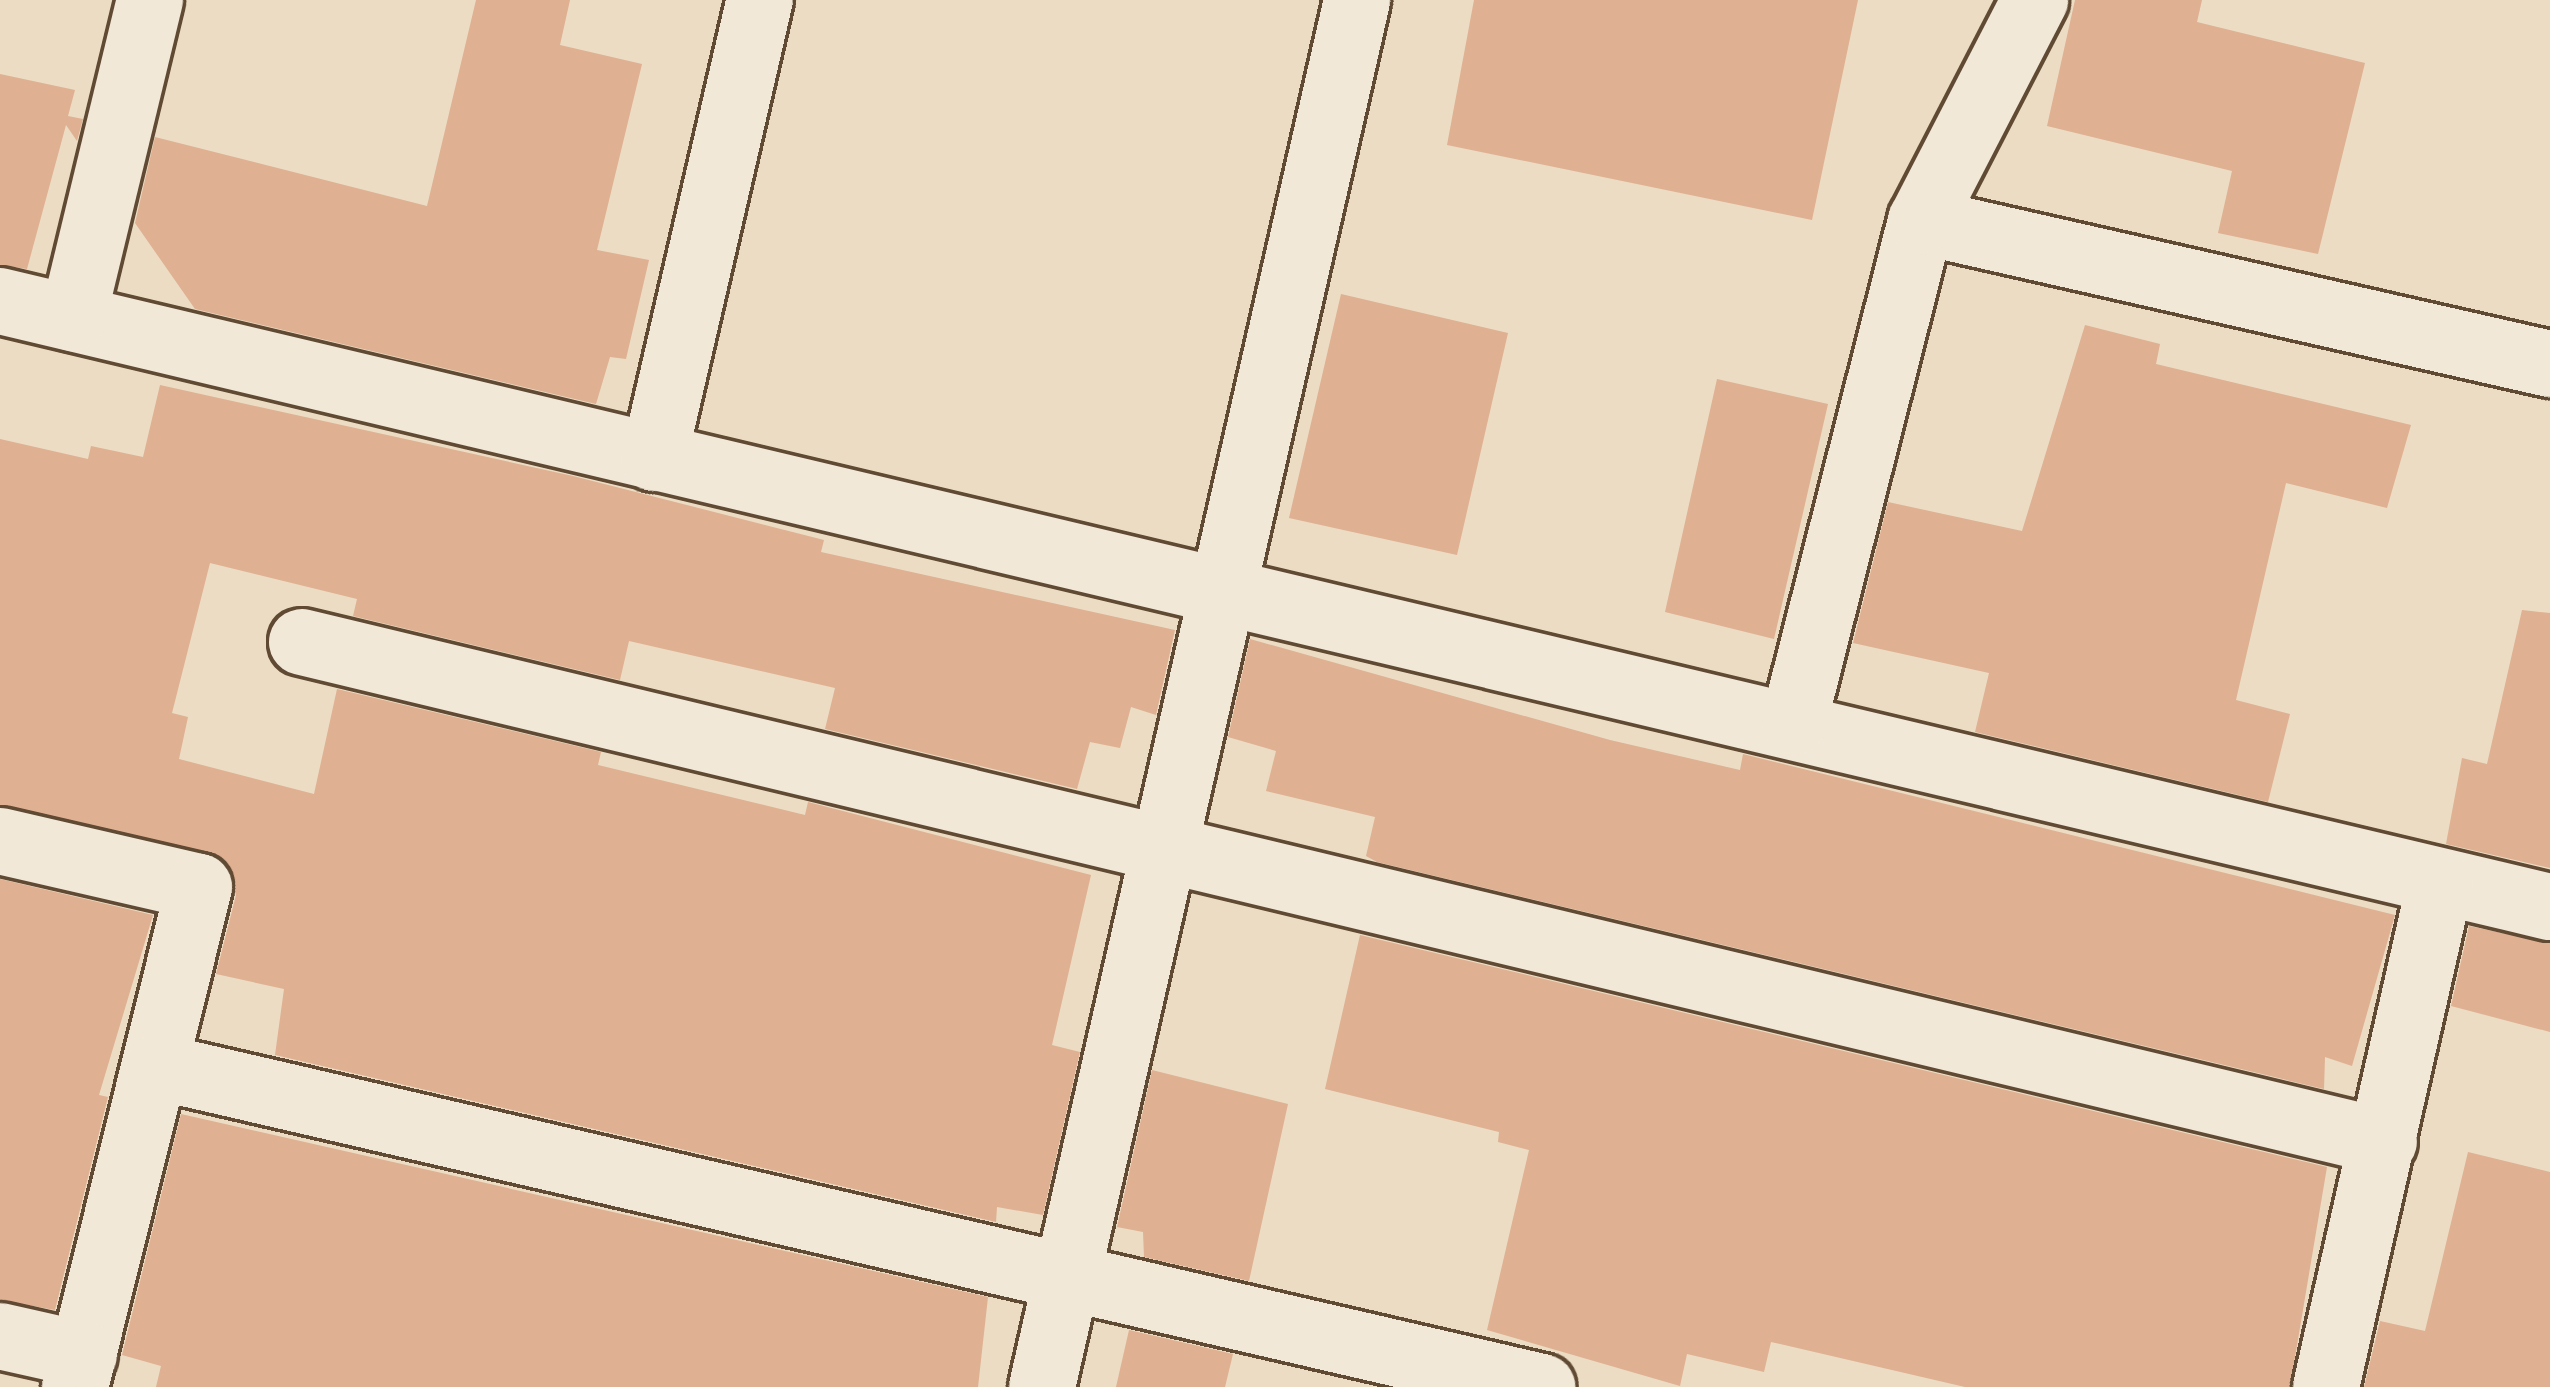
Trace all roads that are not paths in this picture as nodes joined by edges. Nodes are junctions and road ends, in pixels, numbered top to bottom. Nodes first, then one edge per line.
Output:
1 (150, 0) edge
2 (760, 0) edge
3 (1357, 0) edge
4 (2036, 0) edge
5 (1921, 220) junction
6 (0, 301) edge
7 (73, 318) junction
8 (2550, 364) edge
9 (654, 458) junction
10 (1224, 586) junction
11 (302, 642) dead end
12 (1794, 722) junction
13 (0, 841) edge
14 (1164, 851) junction
15 (2440, 884) junction
16 (2550, 907) edge
17 (159, 1067) junction
18 (2384, 1142) junction
19 (1070, 1277) junction
20 (0, 1336) edge
21 (80, 1371) edge
22 (1042, 1387) edge
23 (1542, 1387) edge
24 (2326, 1387) edge

1 - 7 street
2 - 9 street
3 - 10 street
4 - 5 street
5 - 8 street
5 - 12 street
6 - 7 street
7 - 9 street
9 - 10 street
10 - 12 street
10 - 14 street
11 - 14 street
12 - 15 street
13 - 17 street
14 - 18 street
14 - 19 street
15 - 16 street
15 - 18 street
17 - 19 street
17 - 21 street
18 - 24 street
19 - 22 street
19 - 23 street
20 - 21 street

